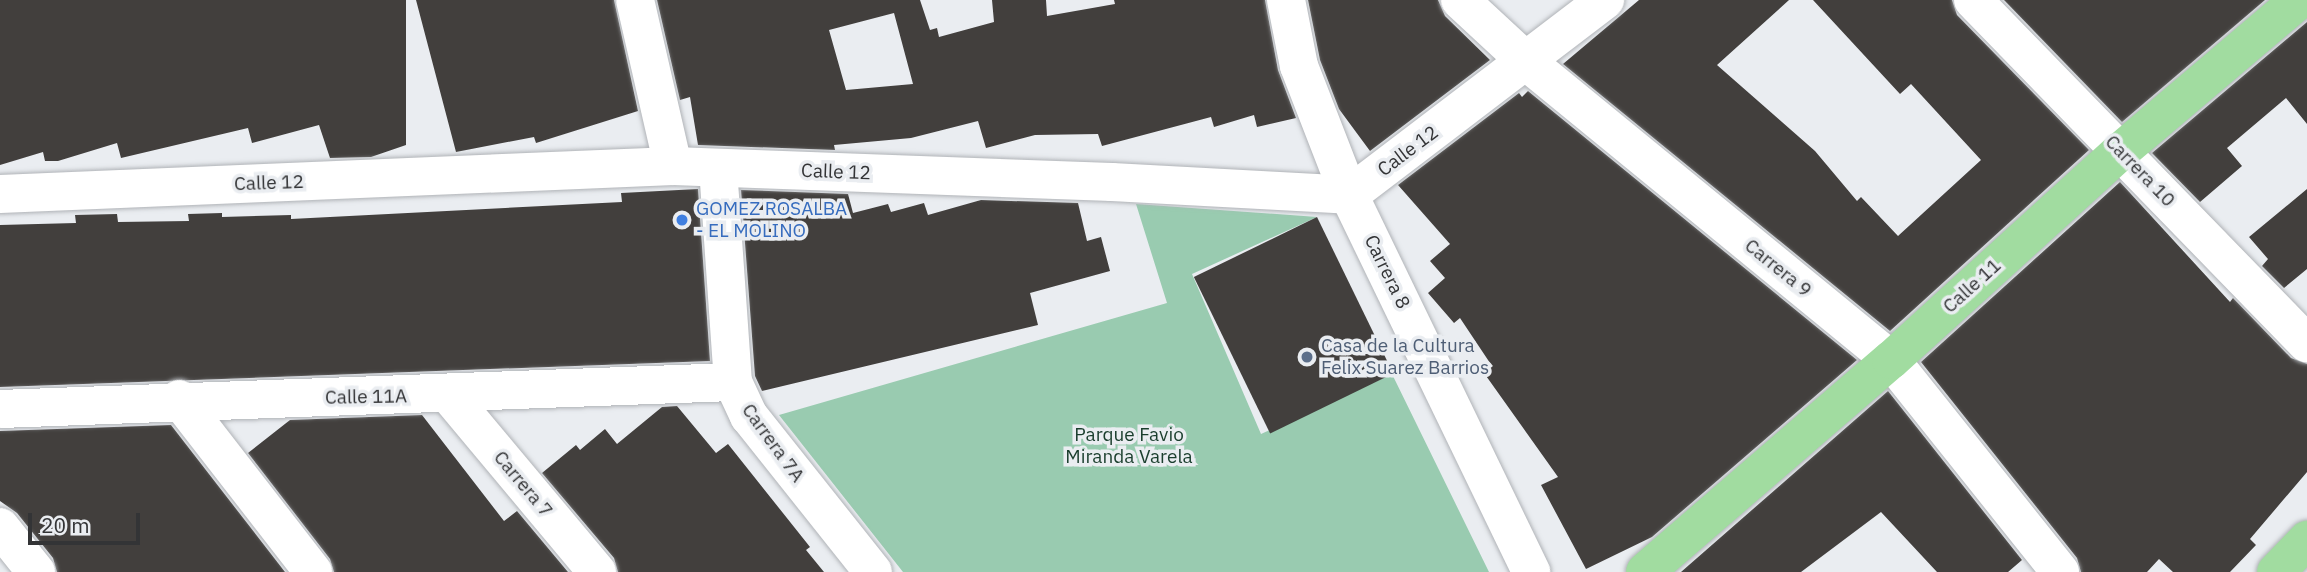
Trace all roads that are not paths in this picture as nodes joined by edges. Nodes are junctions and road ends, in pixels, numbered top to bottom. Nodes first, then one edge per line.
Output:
1 (635, 0) edge
2 (1286, 0) edge
3 (1460, 0) edge
4 (1605, 0) edge
5 (1973, 0) edge
6 (2299, 0) edge
7 (1527, 62) junction
8 (2121, 151) junction
9 (673, 166) junction
10 (718, 168) junction
11 (0, 194) edge
12 (1349, 195) junction
13 (2307, 342) edge
14 (1891, 360) junction
15 (733, 382) junction
16 (449, 396) junction
17 (179, 399) junction
18 (0, 409) edge
19 (0, 527) edge
20 (2307, 540) edge
21 (36, 572) edge
22 (313, 572) edge
23 (597, 572) edge
24 (873, 572) edge
25 (1531, 572) edge
26 (1645, 572) edge
27 (2060, 572) edge
28 (2276, 572) edge

1 - 9 street
2 - 12 street, Carrera 8
3 - 7 street, Carrera 9
4 - 7 street, Calle 12
5 - 8 street, Carrera 10
6 - 8 main road, Calle 11
7 - 12 street, Calle 12
7 - 14 street, Carrera 9
8 - 13 street, Carrera 10
8 - 14 main road, Calle 11
9 - 10 street, Calle 12
9 - 11 street, Calle 12
10 - 12 street, Calle 12
10 - 15 street, Carrera 7A
12 - 25 street, Carrera 8
14 - 26 main road, Calle 11
14 - 27 street, Carrera 9
15 - 16 street, Calle 11A
15 - 24 street, Carrera 7A
16 - 17 street, Calle 11A
16 - 23 street, Carrera 7
17 - 18 street, Calle 11A
17 - 22 street
19 - 21 street
20 - 28 main road

